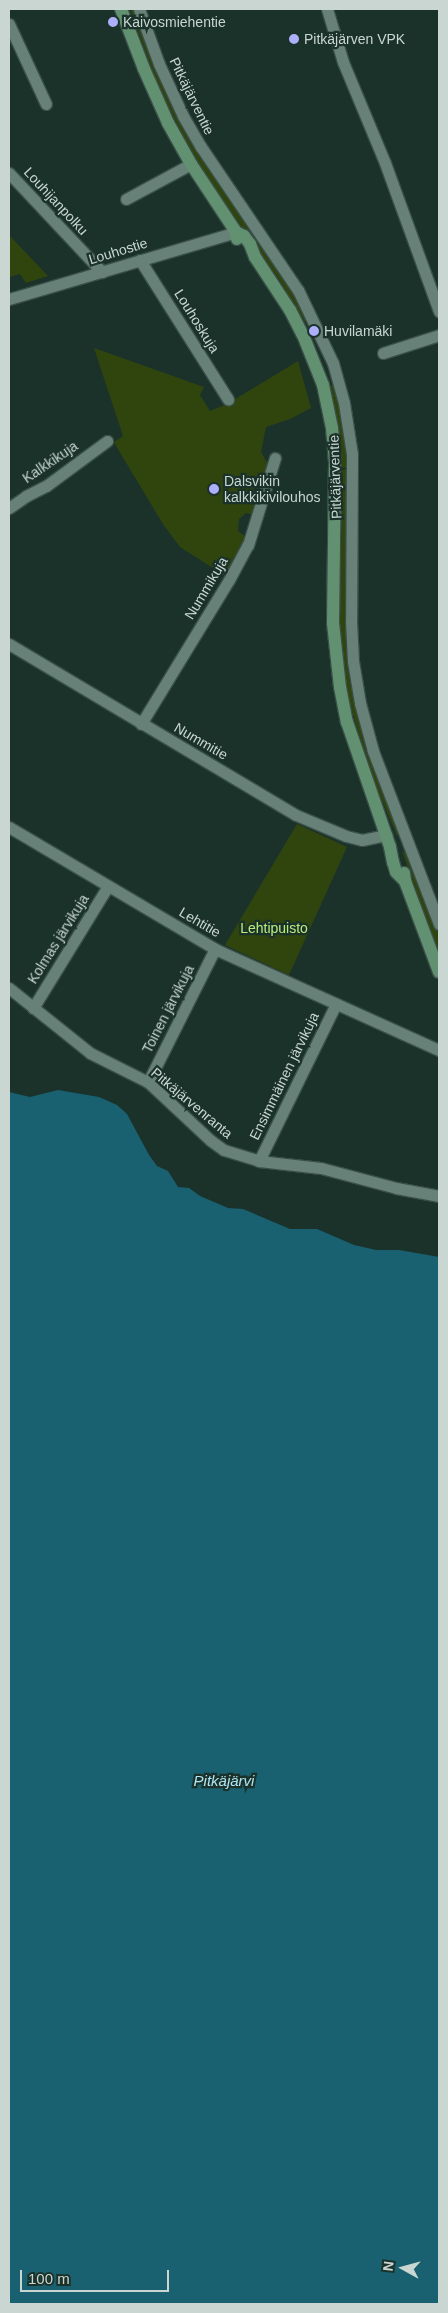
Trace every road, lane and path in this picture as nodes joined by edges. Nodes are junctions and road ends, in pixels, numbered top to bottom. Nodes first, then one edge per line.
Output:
1 (120, 9) edge
2 (139, 9) edge
3 (327, 9) edge
4 (9, 24) edge
5 (46, 104) dead end
6 (191, 164) junction
7 (9, 173) edge
8 (126, 199) dead end
9 (236, 232) junction
10 (140, 260) junction
11 (102, 272) junction
12 (9, 299) edge
13 (439, 311) edge
14 (439, 335) edge
15 (383, 353) dead end
16 (228, 399) dead end
17 (107, 441) dead end
18 (275, 458) dead end
19 (9, 508) edge
20 (9, 644) edge
21 (141, 724) junction
22 (9, 827) edge
23 (406, 840) junction
24 (388, 841) junction
25 (108, 886) junction
26 (439, 924) edge
27 (215, 949) junction
28 (439, 972) edge
29 (9, 988) edge
30 (336, 1004) junction
31 (33, 1008) junction
32 (439, 1050) edge
33 (148, 1082) junction
34 (259, 1161) junction
35 (439, 1196) edge

1 - 6 main road, Pitkäjärventie
2 - 23 street, Pitkäjärventie
3 - 13 street
4 - 5 street
6 - 8 street
6 - 9 main road, Pitkäjärventie
7 - 11 street, Louhijanpolku
9 - 10 street, Louhostie
9 - 24 main road, Pitkäjärventie
10 - 11 street, Louhostie
10 - 16 street, Louhoskuja
11 - 12 street, Louhostie
14 - 15 street
17 - 19 street, Kalkkikuja
18 - 21 street, Nummikuja
20 - 21 street, Nummitie
21 - 24 street, Nummitie
22 - 25 street, Lehtitie
23 - 24 street
23 - 26 street, Pitkäjärventie
24 - 28 main road, Pitkäjärventie
25 - 27 street, Lehtitie
25 - 31 street, Kolmas järvikuja
27 - 30 street, Lehtitie
27 - 33 street, Toinen järvikuja
29 - 31 street, Pitkäjärvenranta
30 - 32 street, Lehtitie
30 - 34 street, Ensimmäinen järvikuja
31 - 33 street, Pitkäjärvenranta
33 - 34 street, Pitkäjärvenranta
34 - 35 street, Pitkäjärvenranta

